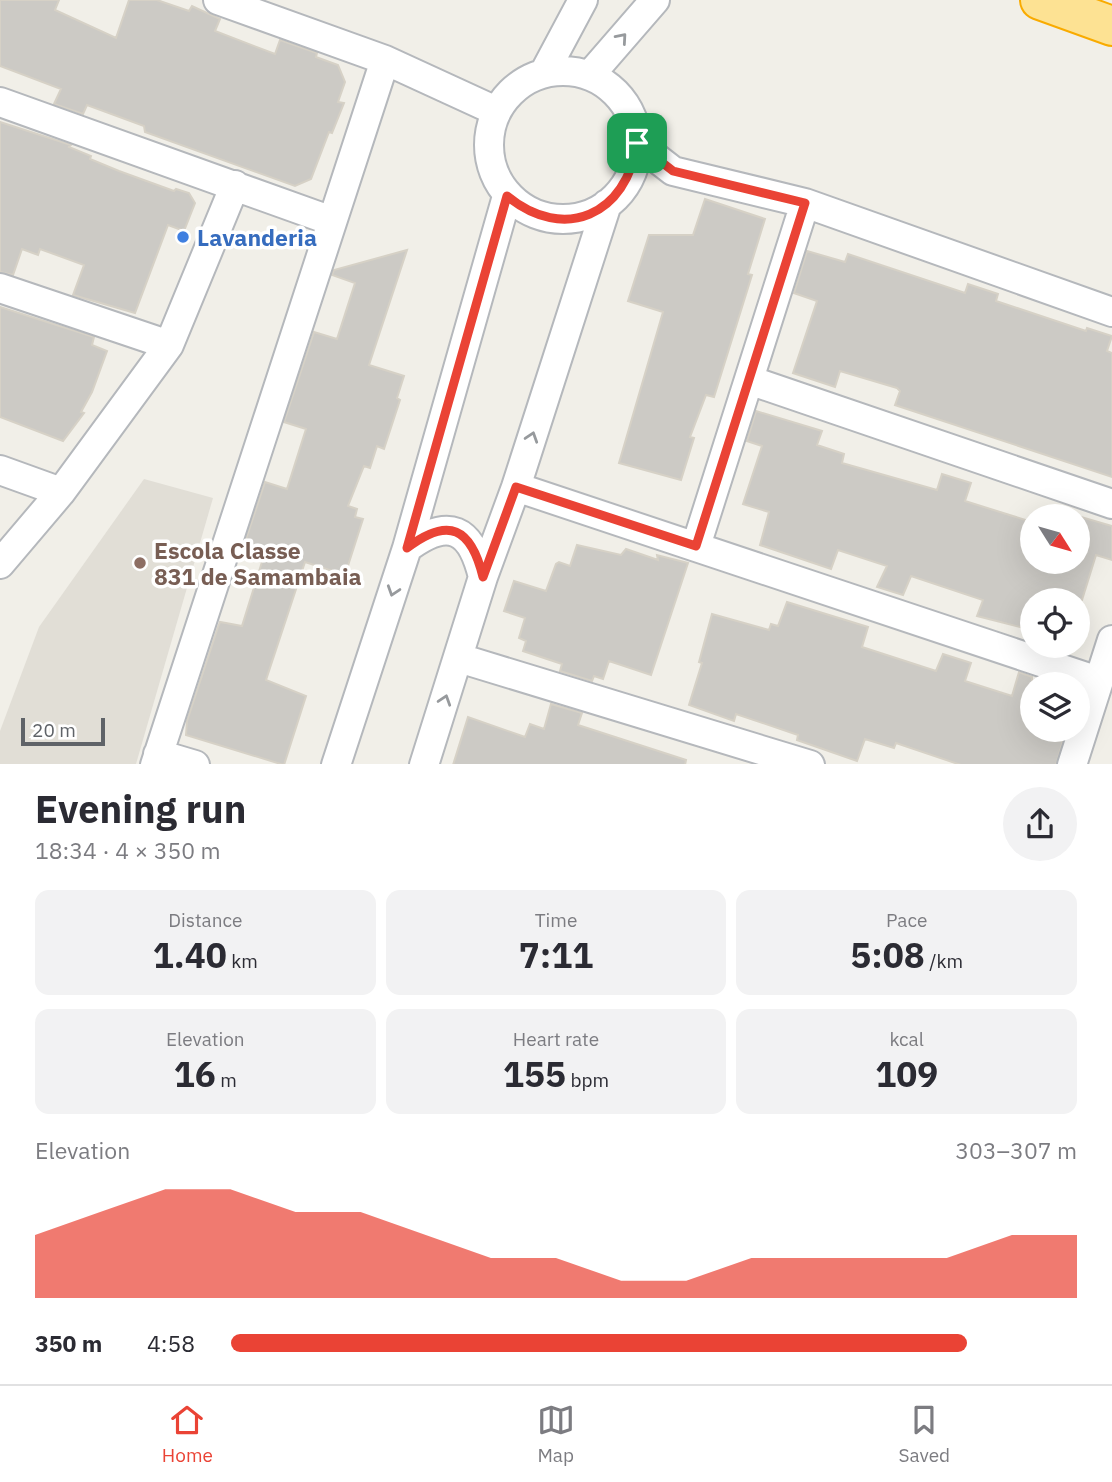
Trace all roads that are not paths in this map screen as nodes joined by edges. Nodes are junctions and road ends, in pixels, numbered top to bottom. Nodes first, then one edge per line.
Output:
1 (218, 0) edge
2 (583, 0) edge
3 (655, 0) edge
4 (1040, 0) edge
5 (1112, 26) edge
6 (385, 60) junction
7 (544, 73) junction
8 (590, 75) junction
9 (0, 102) edge
10 (496, 111) junction
11 (637, 143) junction
12 (673, 171) junction
13 (628, 180) junction
14 (235, 185) junction
15 (507, 196) junction
16 (805, 203) junction
17 (607, 204) junction
18 (332, 221) junction
19 (0, 288) edge
20 (1112, 312) edge
21 (169, 345) junction
22 (749, 380) junction
23 (0, 470) edge
24 (516, 487) junction
25 (61, 492) junction
26 (1112, 504) edge
27 (696, 546) junction
28 (407, 548) junction
29 (0, 564) edge
30 (483, 577) junction
31 (1112, 640) edge
32 (459, 658) junction
33 (1098, 681) junction
34 (157, 759) edge
35 (189, 764) edge
36 (336, 764) edge
37 (424, 764) edge
38 (807, 764) edge
39 (1072, 764) edge

1 - 6 street
2 - 7 street
8 -> 3 street
4 - 5 highway
6 - 10 street
6 - 18 street
7 - 8 street
7 - 10 street
8 - 11 street
9 - 14 street
10 - 15 street
11 - 12 street
11 - 13 street
12 - 13 street
12 - 16 street
13 - 17 street
14 - 18 street
14 - 21 street
15 - 17 street
15 - 28 street
16 - 20 street
16 - 22 street
24 -> 17 street
18 - 34 street
19 - 21 street
21 - 25 street
22 - 26 street
22 - 27 street
23 - 25 street
24 - 27 street
24 - 30 street
25 - 29 street
27 - 33 street
28 - 30 street
28 -> 36 street
30 - 32 street
31 - 33 street
37 -> 32 street
32 - 38 street
33 - 39 street
34 - 35 street

